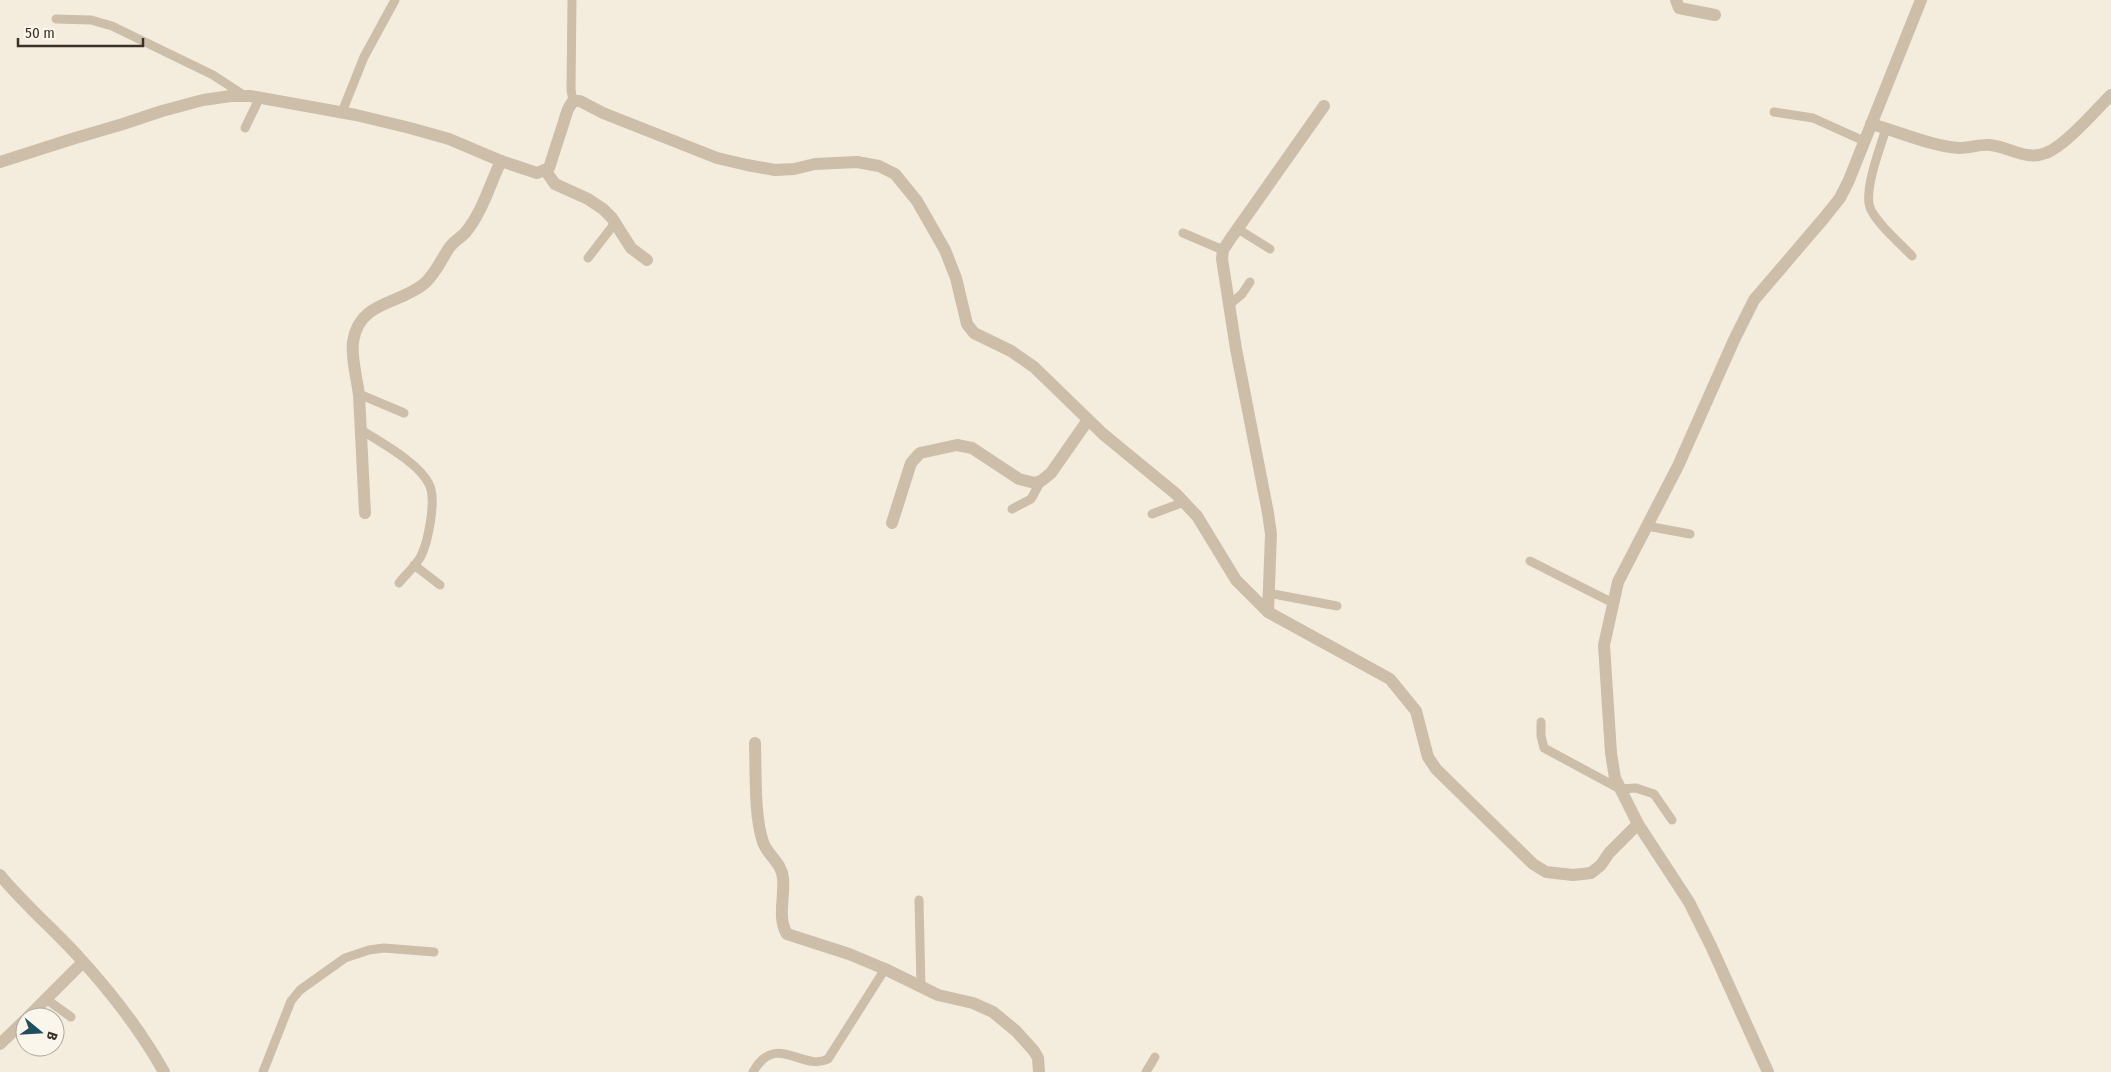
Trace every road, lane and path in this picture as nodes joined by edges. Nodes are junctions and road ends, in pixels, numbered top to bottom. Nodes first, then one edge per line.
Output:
1 (387, 0) edge
2 (395, 0) edge
3 (572, 0) edge
4 (1676, 0) edge
5 (1921, 0) edge
6 (390, 10) junction
7 (1716, 15) dead end
8 (56, 19) dead end
9 (2111, 95) edge
10 (246, 96) junction
11 (260, 98) junction
12 (573, 101) junction
13 (1324, 106) dead end
14 (342, 112) junction
15 (1774, 112) dead end
16 (1871, 124) junction
17 (246, 128) dead end
18 (1886, 128) junction
19 (1864, 141) junction
20 (501, 161) junction
21 (0, 162) edge
22 (545, 170) junction
23 (616, 223) junction
24 (1238, 229) junction
25 (1183, 233) dead end
26 (1270, 249) dead end
27 (1223, 250) junction
28 (1912, 256) dead end
29 (588, 258) dead end
30 (647, 260) dead end
31 (1250, 282) dead end
32 (1229, 305) junction
33 (358, 394) junction
34 (404, 413) dead end
35 (1088, 420) junction
36 (360, 429) junction
37 (1041, 481) junction
38 (1184, 502) junction
39 (1012, 509) dead end
40 (365, 513) dead end
41 (1152, 514) dead end
42 (892, 523) dead end
43 (1647, 526) junction
44 (1690, 534) dead end
45 (1530, 560) dead end
46 (414, 565) junction
47 (399, 583) dead end
48 (440, 585) dead end
49 (1268, 593) junction
50 (1613, 603) junction
51 (1337, 606) dead end
52 (1268, 612) junction
53 (1541, 722) dead end
54 (755, 743) dead end
55 (1620, 789) junction
56 (1672, 820) dead end
57 (1638, 824) junction
58 (0, 875) edge
59 (919, 900) dead end
60 (434, 952) dead end
61 (83, 962) junction
62 (885, 969) junction
63 (921, 987) junction
64 (46, 999) junction
65 (38, 1007) edge
66 (71, 1017) dead end
67 (15, 1030) edge
68 (0, 1044) edge
69 (1155, 1057) dead end
70 (164, 1072) edge
71 (263, 1072) edge
72 (753, 1072) edge
73 (1039, 1072) edge
74 (1146, 1072) edge
75 (1768, 1072) edge

1 - 6 lane
2 - 6 lane
3 - 12 lane
4 - 7 street
5 - 16 street
6 - 14 lane
8 - 10 lane
9 - 18 street
10 - 11 street
10 - 21 street
11 - 14 street
11 - 17 lane
12 - 22 street
12 - 35 street
13 - 24 street
14 - 20 street
15 - 19 lane
16 - 18 street
16 - 19 street
18 - 28 lane
19 - 43 street
20 - 22 street
20 - 33 street
22 - 23 street
23 - 29 lane
23 - 30 street
24 - 26 lane
24 - 27 street
25 - 27 lane
27 - 32 street
31 - 32 lane
32 - 49 street
33 - 34 lane
33 - 36 street
35 - 37 street
35 - 38 street
36 - 40 street
36 - 46 lane
37 - 39 lane
37 - 42 street
38 - 41 lane
38 - 52 street
43 - 44 lane
43 - 50 street
45 - 50 lane
46 - 47 lane
46 - 48 lane
49 - 51 lane
49 - 52 street
50 - 55 street
52 - 57 street
53 - 55 lane
54 - 62 street
55 - 56 lane
55 - 57 street
57 - 75 street
58 - 61 street
59 - 63 lane
60 - 71 lane
61 - 64 street
61 - 70 street
62 - 63 street
62 - 72 lane
63 - 73 street
64 - 65 street
64 - 66 lane
67 - 68 street
69 - 74 lane

